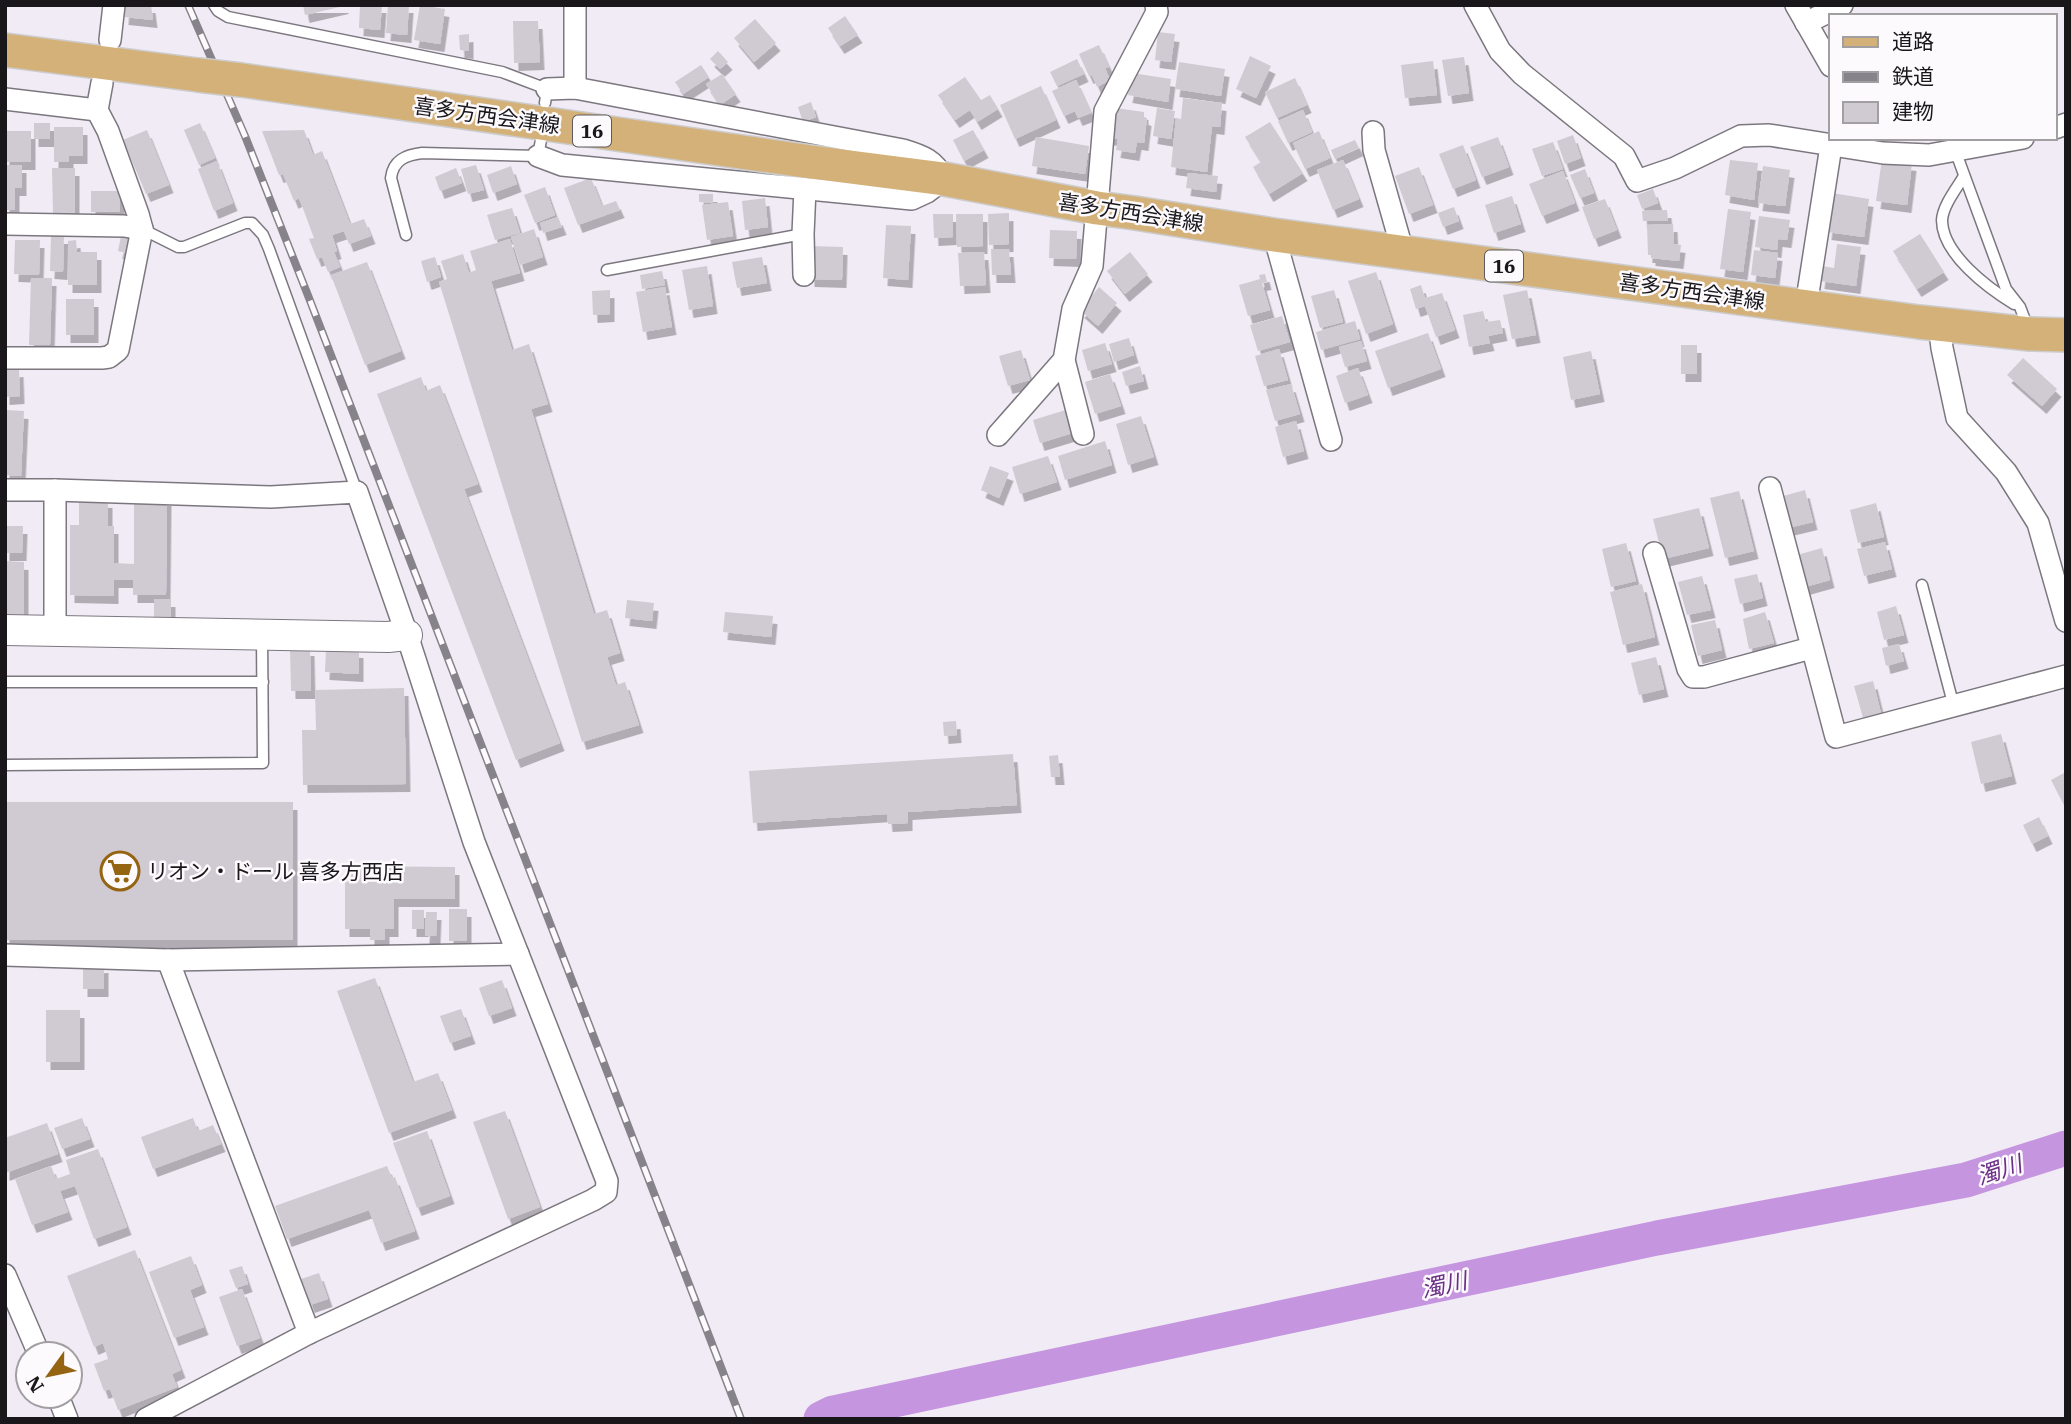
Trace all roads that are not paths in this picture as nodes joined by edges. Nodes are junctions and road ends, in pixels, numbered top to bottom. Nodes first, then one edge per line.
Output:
1 (114, 5) edge
2 (214, 5) edge
3 (575, 5) edge
4 (1156, 5) edge
5 (1475, 5) edge
6 (1842, 5) edge
7 (1801, 14) edge
8 (110, 40) dead end
9 (5, 50) edge
10 (1829, 63) edge
11 (102, 83) dead end
12 (575, 88) junction
13 (546, 96) joint
14 (5, 99) edge
15 (97, 110) junction
16 (1373, 132) dead end
17 (2012, 140) edge
18 (1831, 146) junction
19 (1878, 146) edge
20 (540, 148) joint
21 (1955, 150) junction
22 (1964, 176) junction
23 (944, 179) junction
24 (805, 189) junction
25 (1097, 208) junction
26 (5, 224) edge
27 (142, 229) junction
28 (803, 234) junction
29 (406, 235) dead end
30 (1274, 235) junction
31 (1403, 253) junction
32 (607, 270) dead end
33 (804, 275) dead end
34 (1805, 306) junction
35 (2025, 321) junction
36 (1939, 323) junction
37 (2066, 335) edge
38 (5, 358) edge
39 (1064, 360) junction
40 (1083, 434) dead end
41 (998, 435) dead end
42 (1331, 440) dead end
43 (1770, 488) dead end
44 (5, 490) edge
45 (55, 490) junction
46 (357, 492) junction
47 (1654, 553) dead end
48 (1922, 584) dead end
49 (2066, 621) edge
50 (5, 630) edge
51 (55, 630) junction
52 (407, 635) junction
53 (262, 636) junction
54 (1811, 648) junction
55 (2066, 676) edge
56 (5, 682) edge
57 (263, 682) junction
58 (1954, 707) junction
59 (5, 765) edge
60 (518, 954) junction
61 (5, 955) edge
62 (168, 960) junction
63 (5, 1275) edge
64 (309, 1333) junction
65 (33, 1340) edge
66 (146, 1419) edge

1 - 8 street
2 - 13 lane
3 - 12 street
4 - 25 street
5 - 18 street
6 - 7 street
7 - 10 street
9 - 23 main road, 喜多方西会津線 / 16, bridge
11 - 15 street
12 - 13 street
12 - 23 street
14 - 15 street
15 - 27 street
16 - 31 street
17 - 21 street
18 - 19 street
18 - 34 street
19 - 21 street
20 - 24 street
20 - 29 lane
21 - 22 lane
22 - 35 lane
22 - 35 lane
23 - 24 street
23 - 25 main road, 喜多方西会津線 / 16
24 - 28 street
25 - 30 main road, 喜多方西会津線 / 16
25 - 39 street
26 - 27 street
27 - 38 street
27 - 46 lane
28 - 32 lane
28 - 33 street
30 - 31 main road, 喜多方西会津線 / 16
30 - 42 street
31 - 34 main road, 喜多方西会津線 / 16
34 - 36 main road, 喜多方西会津線 / 16
35 - 36 main road, 喜多方西会津線 / 16
35 - 37 main road, 喜多方西会津線 / 16
36 - 49 street
39 - 40 street
39 - 41 street
43 - 54 street
44 - 45 street
45 - 46 street
45 - 51 street
46 - 52 street
47 - 54 street
48 - 58 lane
50 - 51 street
51 - 53 street
52 - 53 street
52 - 60 street
53 - 57 lane
54 - 58 street
55 - 58 street
56 - 57 lane
57 - 59 lane
60 - 62 street
60 - 64 street
61 - 62 street
62 - 64 street
63 - 65 street
64 - 66 street

